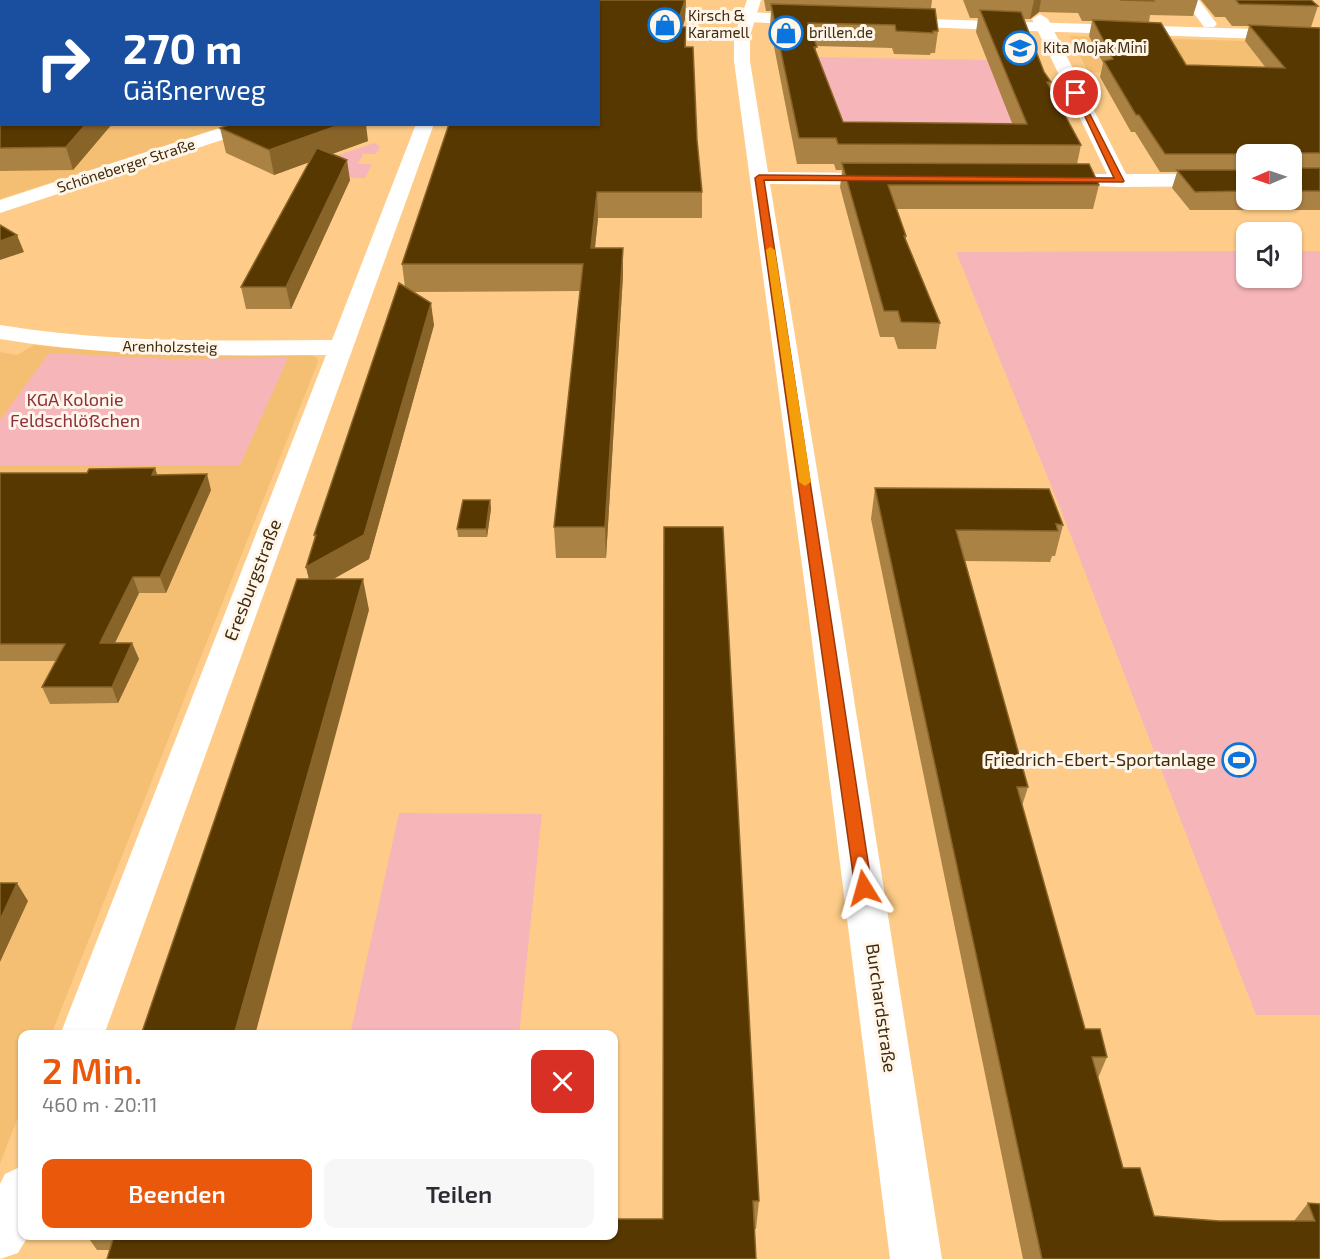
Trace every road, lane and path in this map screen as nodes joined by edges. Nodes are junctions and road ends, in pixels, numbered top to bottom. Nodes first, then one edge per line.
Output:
1 (635, 0) edge
2 (653, 0) edge
3 (1191, 0) edge
4 (600, 2) edge
5 (620, 5) junction
6 (752, 8) edge
7 (600, 10) edge
8 (828, 16) edge
9 (881, 18) edge
10 (1042, 23) junction
11 (1209, 24) junction
12 (1320, 27) edge
13 (1320, 36) edge
14 (246, 126) edge
15 (424, 126) edge
16 (759, 178) junction
17 (904, 179) edge
18 (1034, 180) edge
19 (1236, 180) edge
20 (1120, 181) junction
21 (0, 207) edge
22 (0, 332) edge
23 (340, 347) junction
24 (84, 1030) edge
25 (18, 1202) edge
26 (0, 1235) edge
27 (916, 1259) edge

1 - 5 street
2 - 6 street
3 - 11 street
4 - 5 street
5 - 6 street
5 - 7 street
6 - 8 street
6 - 16 street, Burchardstraße
9 - 10 street
10 - 11 street
10 - 13 street
10 - 20 street
11 - 12 street
14 - 21 street, Schöneberger Straße
15 - 23 street, Eresburgstraße
16 - 17 street
16 - 27 street, Burchardstraße
18 - 20 street
19 - 20 street
22 - 23 street, Arenholzsteig
23 - 24 street, Eresburgstraße
25 - 26 street

